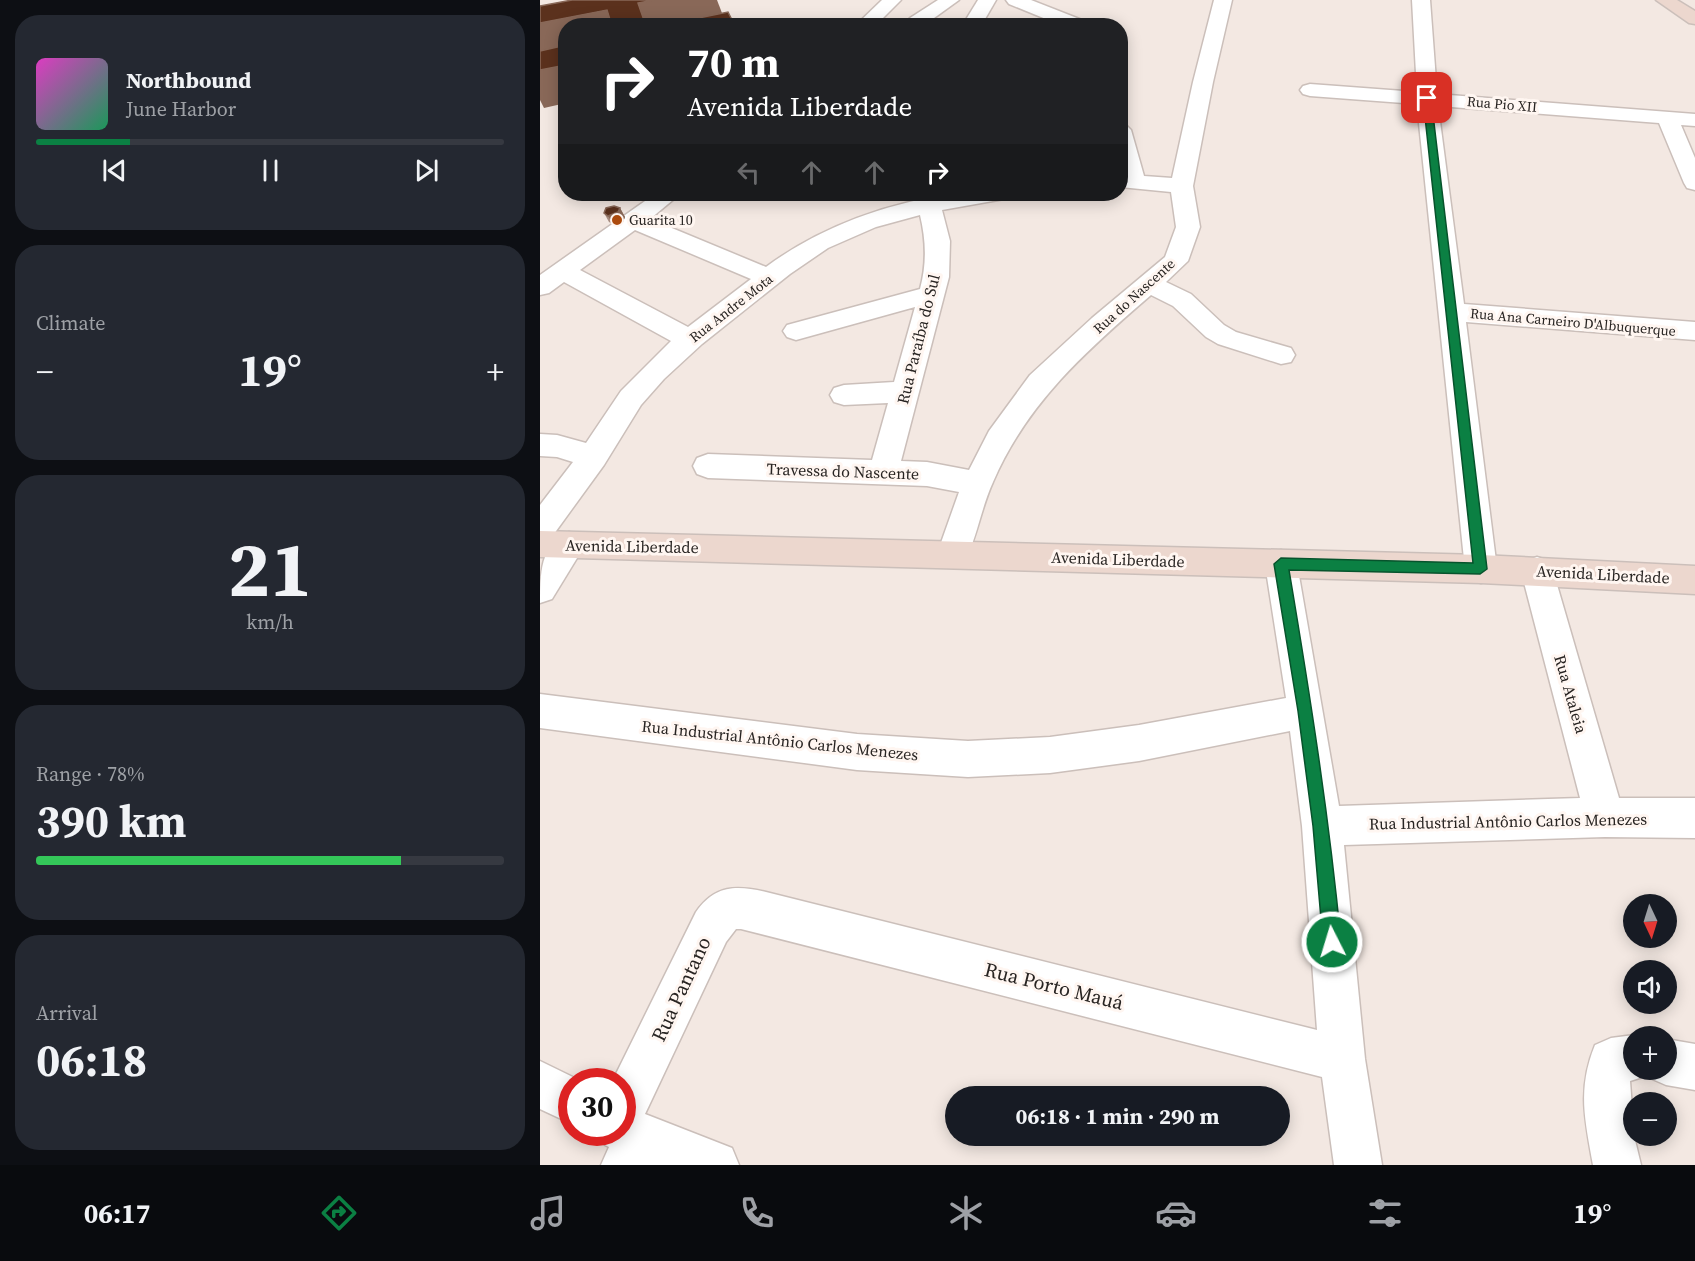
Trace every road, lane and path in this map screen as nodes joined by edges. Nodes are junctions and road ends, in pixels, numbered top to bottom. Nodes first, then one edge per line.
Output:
1 (892, 0) edge
2 (950, 0) edge
3 (987, 0) edge
4 (1015, 0) edge
5 (1223, 0) edge
6 (1420, 0) edge
7 (1665, 0) edge
8 (1072, 3) dead end
9 (1053, 14) junction
10 (873, 18) edge
11 (922, 18) edge
12 (976, 18) edge
13 (1047, 18) edge
14 (1062, 18) edge
15 (1695, 19) edge
16 (1310, 90) dead end
17 (1427, 98) junction
18 (1667, 118) junction
19 (1695, 120) edge
20 (1128, 180) edge
21 (1695, 183) edge
22 (1182, 186) junction
23 (660, 201) edge
24 (941, 201) edge
25 (929, 205) junction
26 (634, 221) junction
27 (561, 270) junction
28 (770, 278) junction
29 (1150, 285) junction
30 (540, 287) edge
31 (931, 294) junction
32 (1452, 312) junction
33 (796, 331) dead end
34 (1695, 331) edge
35 (689, 339) junction
36 (1281, 355) dead end
37 (905, 392) junction
38 (844, 395) dead end
39 (540, 445) edge
40 (593, 457) junction
41 (708, 466) dead end
42 (883, 473) junction
43 (977, 483) junction
44 (540, 529) edge
45 (555, 544) edge
46 (952, 554) junction
47 (1281, 564) junction
48 (1480, 569) junction
49 (1537, 571) junction
50 (1695, 579) edge
51 (540, 589) edge
52 (540, 711) edge
53 (1306, 711) junction
54 (1605, 817) junction
55 (1695, 818) edge
56 (1322, 826) junction
57 (766, 913) joint
58 (1342, 1059) junction
59 (1622, 1060) edge
60 (1677, 1064) edge
61 (1695, 1067) edge
62 (540, 1084) edge
63 (558, 1094) edge
64 (636, 1113) edge
65 (636, 1138) edge
66 (715, 1165) edge
67 (1358, 1165) edge
68 (1617, 1165) edge

1 - 10 street
2 - 11 street
3 - 12 street
4 - 9 street
5 - 22 street, Rua do Nascente
6 - 17 street
7 - 15 main road
8 - 9 street
9 - 13 street
9 - 14 street
16 - 17 street, Rua Pio XII
17 - 18 street, Rua Pio XII
17 - 32 street
18 - 19 street, Rua Pio XII
18 - 21 street
20 - 22 street
22 - 29 street, Rua do Nascente
23 - 26 street
24 - 25 street, Rua Andre Mota
25 - 28 street, Rua Andre Mota
25 - 31 street, Rua Paraíba do Sul
26 - 27 street
26 - 28 street
27 - 30 street
27 - 35 street
28 - 35 street, Rua Andre Mota
29 - 36 street
29 - 43 street, Rua do Nascente
31 - 33 street
31 - 37 street, Rua Paraíba do Sul
32 - 34 street, Rua Ana Carneiro D'Albuquerque
32 - 48 street
35 - 40 street, Rua Andre Mota
37 - 38 street
37 - 42 street, Rua Paraíba do Sul
39 - 40 street
40 - 44 street, Rua Andre Mota
41 - 42 street, Travessa do Nascente
42 - 43 street, Travessa do Nascente
43 - 46 street, Rua do Nascente
45 - 46 main road, Avenida Liberdade
45 - 51 street
46 - 47 main road, Avenida Liberdade
47 - 48 main road, Avenida Liberdade
47 - 53 street
48 - 49 main road, Avenida Liberdade
49 - 50 main road, Avenida Liberdade
49 - 54 street, Rua Ataleia
52 - 53 street, Rua Industrial Antônio Carlos Menezes
53 - 56 street
54 - 55 street, Rua Industrial Antônio Carlos Menezes
54 - 56 street, Rua Industrial Antônio Carlos Menezes
56 - 58 street
57 - 58 street, Rua Porto Mauá
57 - 64 street, Rua Pantano
58 - 67 street
59 - 68 street
60 - 61 street
62 - 63 street
65 - 66 street

